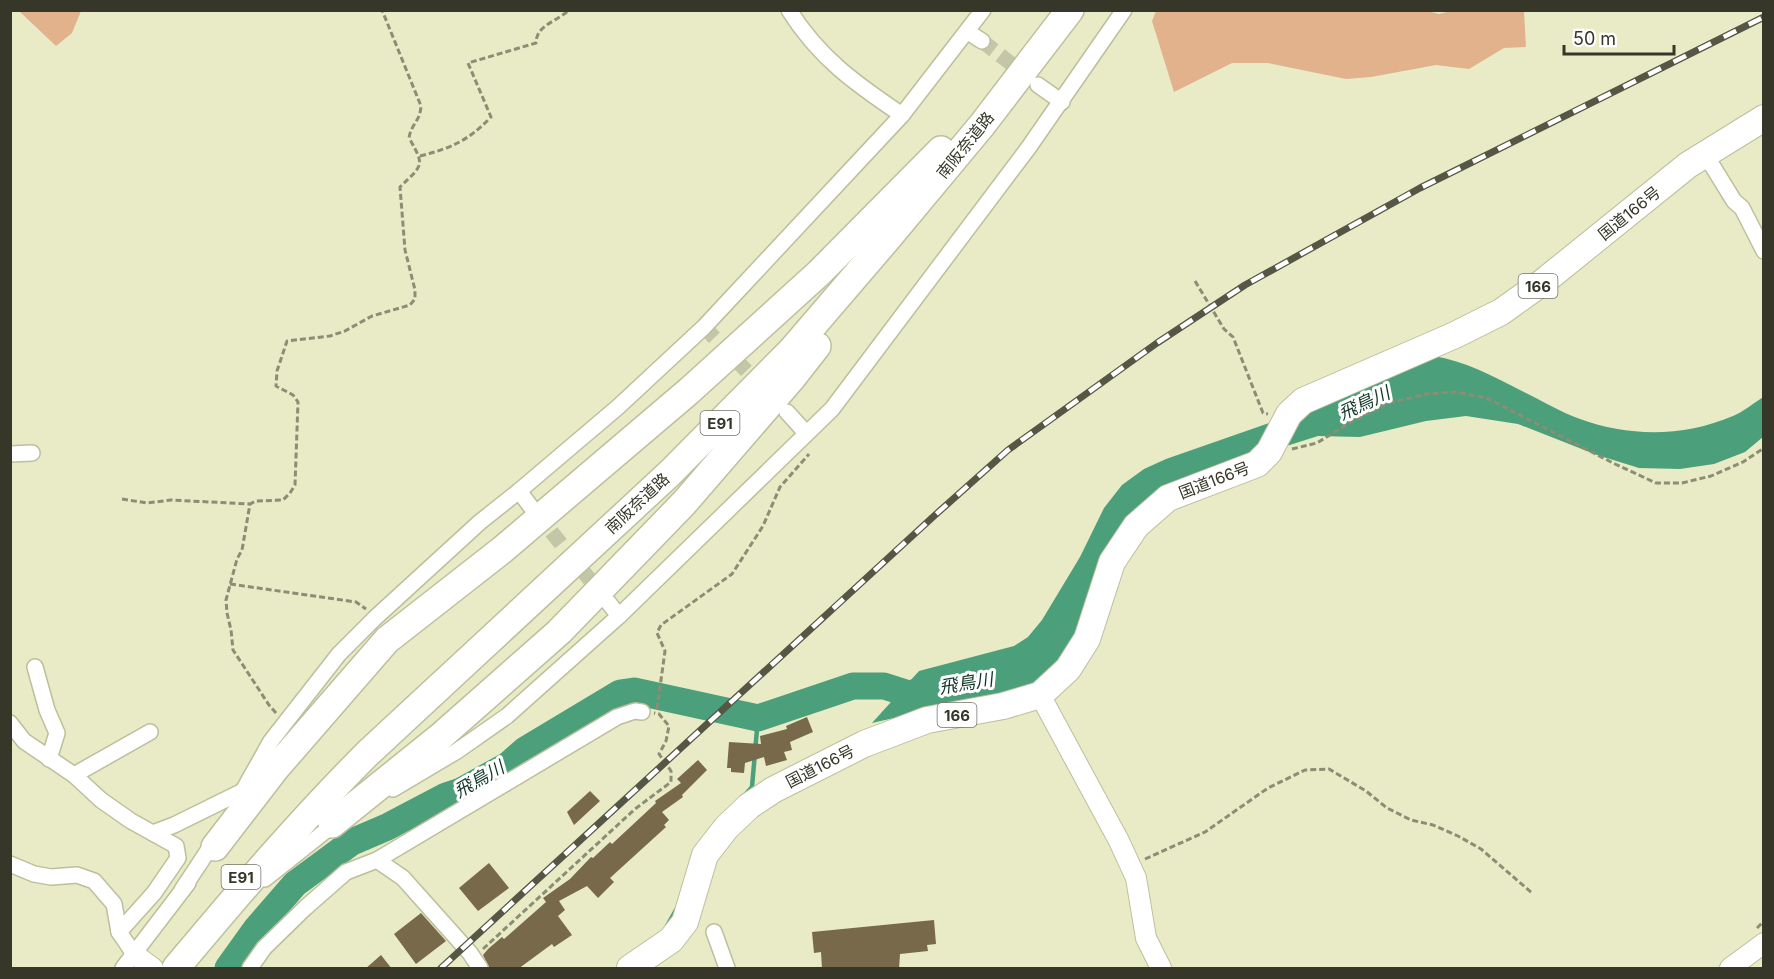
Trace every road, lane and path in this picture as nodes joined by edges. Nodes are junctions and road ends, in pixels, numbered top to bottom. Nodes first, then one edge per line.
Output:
1 (382, 10) edge
2 (569, 10) edge
3 (789, 10) edge
4 (983, 10) edge
5 (1058, 10) edge
6 (1070, 10) edge
7 (1124, 10) edge
8 (968, 33) junction
9 (982, 41) tunnel mouth
10 (1038, 85) tunnel mouth
11 (1062, 102) junction
12 (902, 115) junction
13 (1764, 118) edge
14 (979, 120) junction
15 (1705, 154) junction
16 (420, 156) junction
17 (1764, 251) edge
18 (1195, 281) dead end
19 (787, 412) dead end
20 (1291, 412) junction
21 (806, 433) junction
22 (1764, 448) edge
23 (32, 453) dead end
24 (10, 454) edge
25 (1267, 454) junction
26 (519, 491) junction
27 (122, 499) dead end
28 (250, 504) junction
29 (531, 507) tunnel mouth
30 (230, 584) junction
31 (609, 602) tunnel mouth
32 (377, 616) junction
33 (619, 616) junction
34 (35, 667) dead end
35 (1040, 695) junction
36 (649, 711) junction
37 (285, 722) junction
38 (10, 723) edge
39 (150, 732) dead end
40 (49, 759) junction
41 (74, 775) junction
42 (243, 791) junction
43 (323, 791) junction
44 (332, 824) junction
45 (153, 833) junction
46 (215, 847) joint
47 (377, 860) junction
48 (10, 864) edge
49 (1130, 865) junction
50 (182, 890) junction
51 (1532, 893) dead end
52 (119, 932) junction
53 (714, 932) dead end
54 (1764, 943) edge
55 (128, 961) edge
56 (477, 963) edge
57 (153, 969) edge
58 (166, 969) edge
59 (176, 969) edge
60 (189, 969) edge
61 (250, 969) edge
62 (630, 969) edge
63 (727, 969) edge
64 (1161, 969) edge
65 (1730, 969) edge

1 - 16 path
2 - 16 path
3 - 12 street
4 - 8 street
5 - 14 highway, 南阪奈道路 / E91
6 - 14 highway, 南阪奈道路 / E91
7 - 11 street
8 - 9 street
8 - 12 street
10 - 11 street
11 - 21 street
12 - 26 street
13 - 15 highway, 国道166号 / 166
14 - 43 highway, 南阪奈道路 / E91
14 - 44 highway
14 - 46 highway
15 - 17 street
15 - 20 highway, 国道166号 / 166
16 - 28 path
18 - 20 path
19 - 21 street
20 - 25 highway, 国道166号
21 - 33 street
21 - 36 path
22 - 25 path
23 - 24 street
25 - 35 highway, 国道166号 / 166
26 - 29 street
26 - 32 street
27 - 28 path
28 - 30 path
30 - 32 path
30 - 37 path
31 - 33 street
32 - 37 street
33 - 44 street
34 - 40 street
35 - 49 street
35 - 62 highway, 国道166号 / 166
36 - 47 street
36 - 56 path
37 - 42 street
38 - 40 street
39 - 41 street
40 - 41 street
41 - 45 street
42 - 45 street
42 - 50 street
43 - 58 highway, 南阪奈道路 / E91
43 - 59 highway, 南阪奈道路 / E91
44 - 60 street
45 - 52 street
46 - 50 street
47 - 56 street
47 - 61 street
48 - 52 street
49 - 51 path
49 - 64 street
50 - 55 street
52 - 55 street
53 - 63 street
54 - 65 street
55 - 57 street

